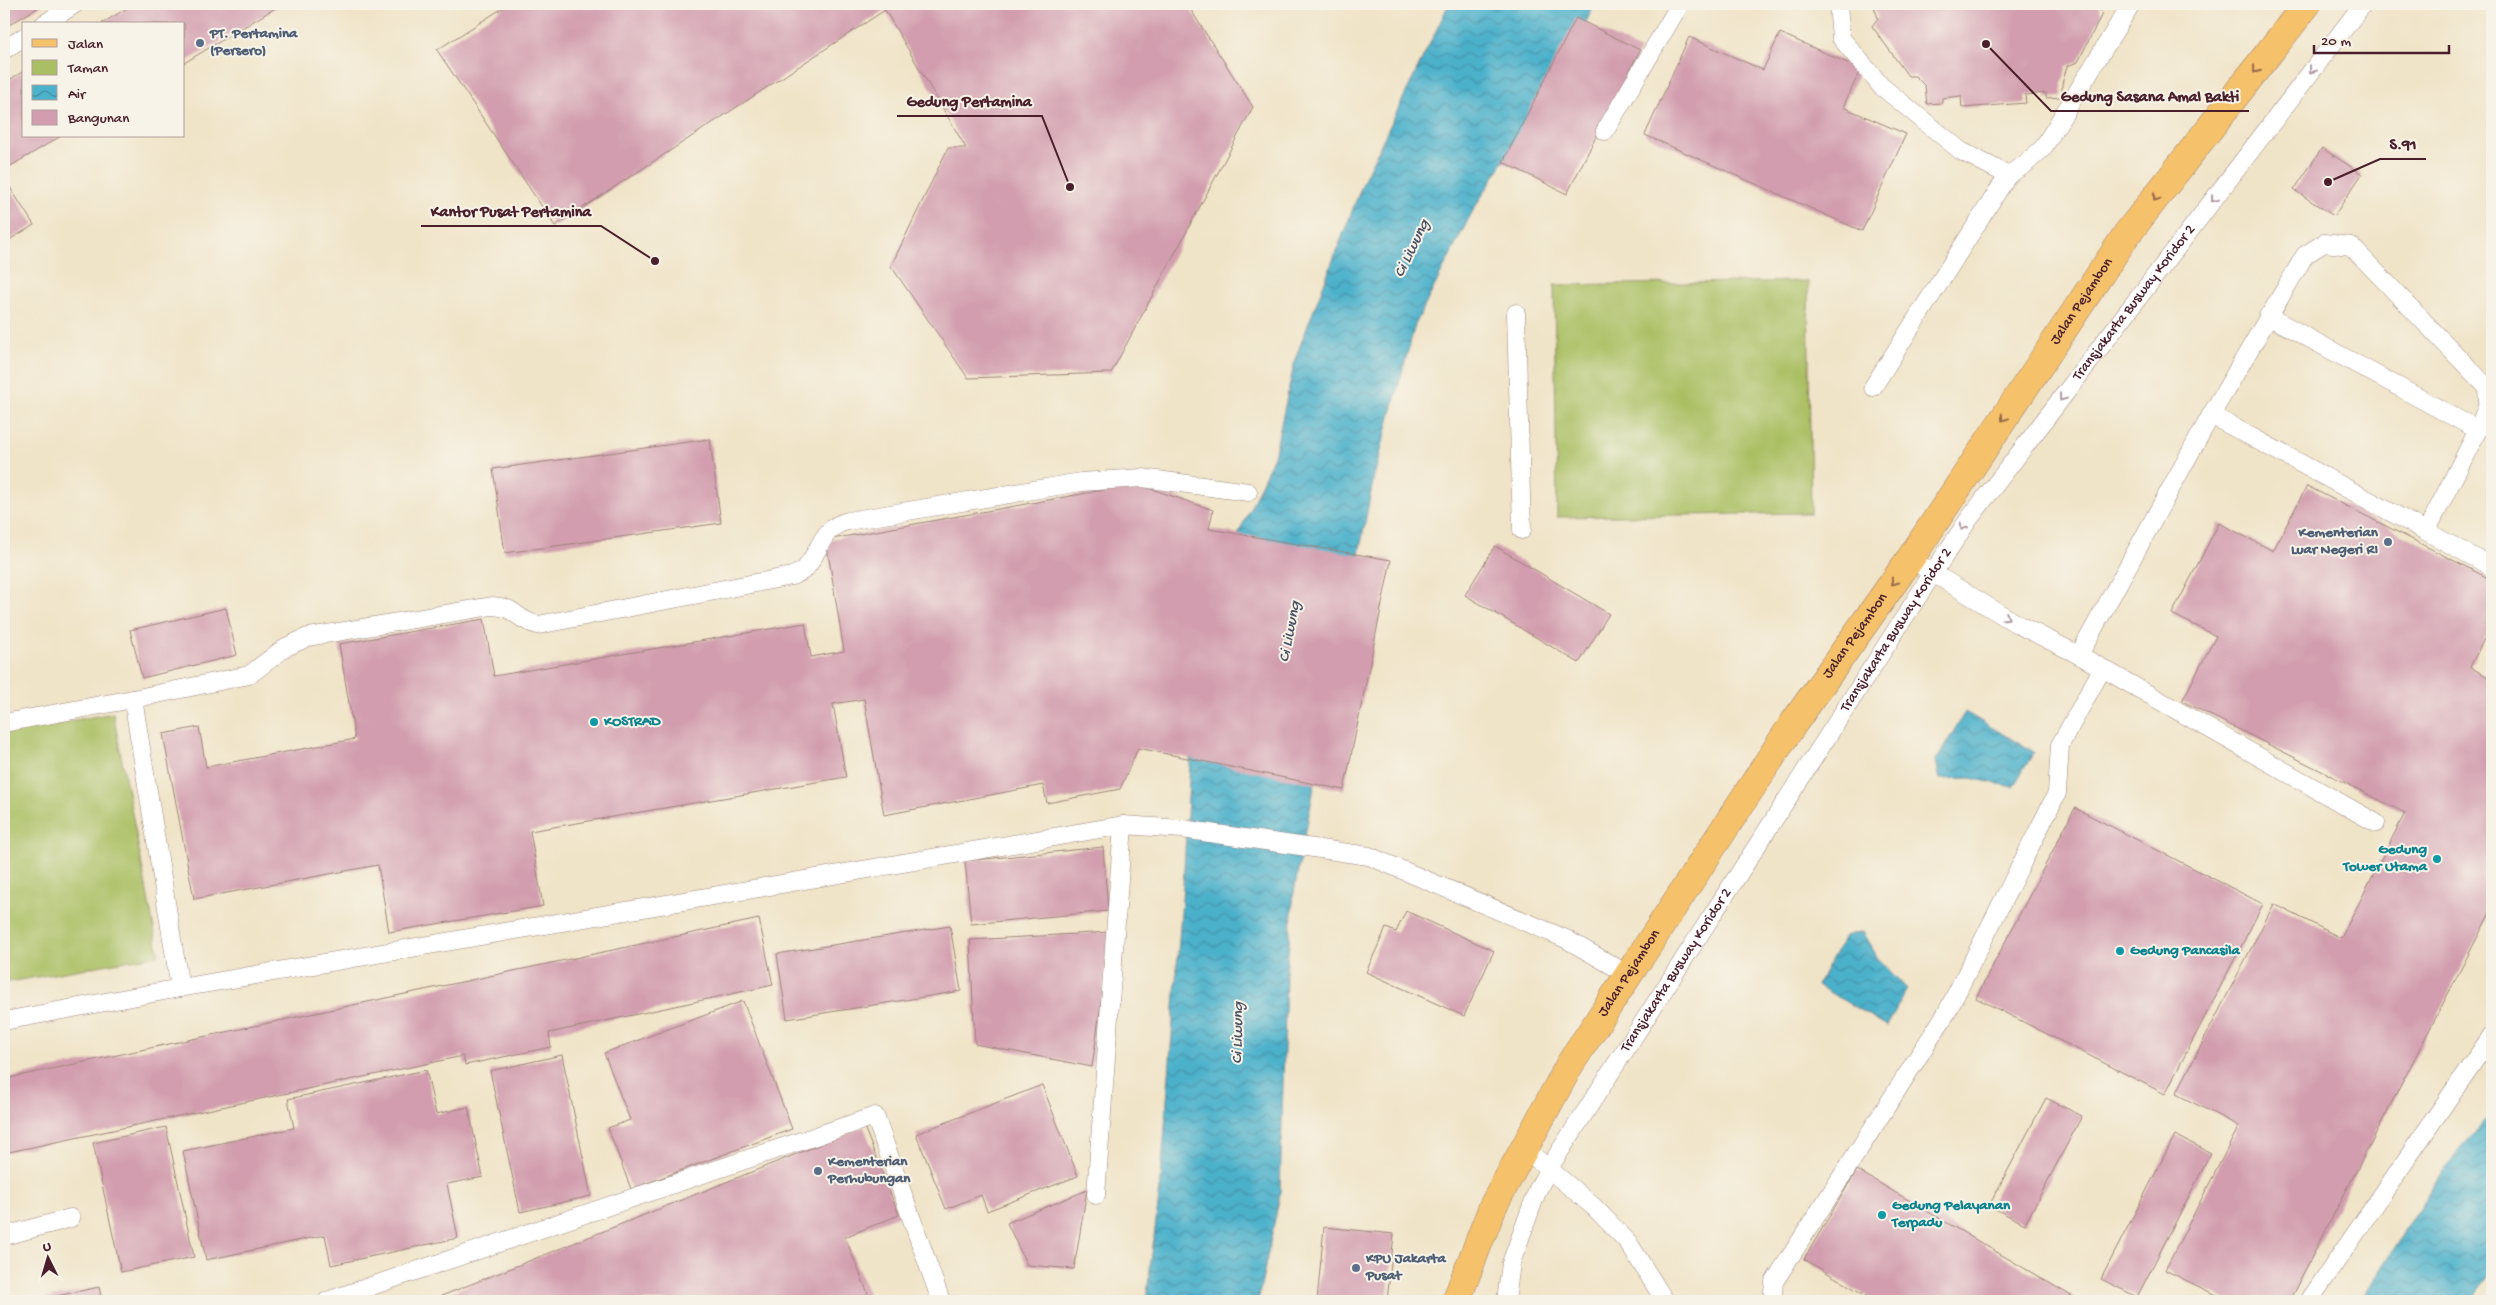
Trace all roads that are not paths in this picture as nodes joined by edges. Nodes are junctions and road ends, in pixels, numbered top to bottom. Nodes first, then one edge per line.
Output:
1 (75, 4) edge
2 (1680, 4) edge
3 (1838, 4) edge
4 (2131, 4) edge
5 (2307, 4) edge
6 (2363, 4) edge
7 (47, 22) edge
8 (22, 38) edge
9 (4, 50) edge
10 (1605, 131) dead end
11 (2008, 175) junction
12 (1516, 313) dead end
13 (2268, 316) junction
14 (1873, 387) dead end
15 (2211, 415) junction
16 (2478, 430) junction
17 (1248, 492) dead end
18 (1522, 530) dead end
19 (2427, 530) junction
20 (1910, 559) junction
21 (2492, 566) edge
22 (1933, 573) junction
23 (2079, 655) junction
24 (2102, 669) junction
25 (133, 699) junction
26 (4, 723) edge
27 (2376, 823) dead end
28 (1123, 825) junction
29 (1629, 975) junction
30 (180, 988) junction
31 (4, 1021) edge
32 (2492, 1035) edge
33 (1524, 1148) junction
34 (1549, 1168) junction
35 (1096, 1195) dead end
36 (71, 1218) dead end
37 (4, 1236) edge
38 (327, 1301) edge
39 (941, 1301) edge
40 (1456, 1301) edge
41 (1506, 1301) edge
42 (1665, 1301) edge
43 (1772, 1301) edge
44 (2309, 1301) edge

1 - 7 lane
2 - 10 lane
3 - 11 lane
4 - 11 lane
5 -> 20 main road, Jalan Pejambon
6 -> 22 lane, Transjakarta Busway Koridor 2
8 - 9 lane
11 - 14 lane
12 - 18 lane
13 - 15 lane
13 - 16 lane
13 - 16 lane
15 - 19 lane
15 - 23 lane
16 - 19 lane
17 - 25 lane
19 - 21 lane
20 - 22 lane
20 -> 29 main road, Jalan Pejambon
22 -> 23 lane
22 - 34 lane, Transjakarta Busway Koridor 2
23 - 24 lane
24 - 27 lane
24 - 43 lane
25 - 26 lane
25 - 30 lane
28 - 29 lane
28 - 30 lane
28 - 35 lane
29 - 33 main road, Jalan Pejambon
30 - 31 lane
32 - 44 lane
33 - 34 lane
33 - 40 main road, Jalan Pejambon
34 - 41 lane, Transjakarta Busway Koridor 2
34 - 42 lane
36 - 37 lane
38 - 39 lane

